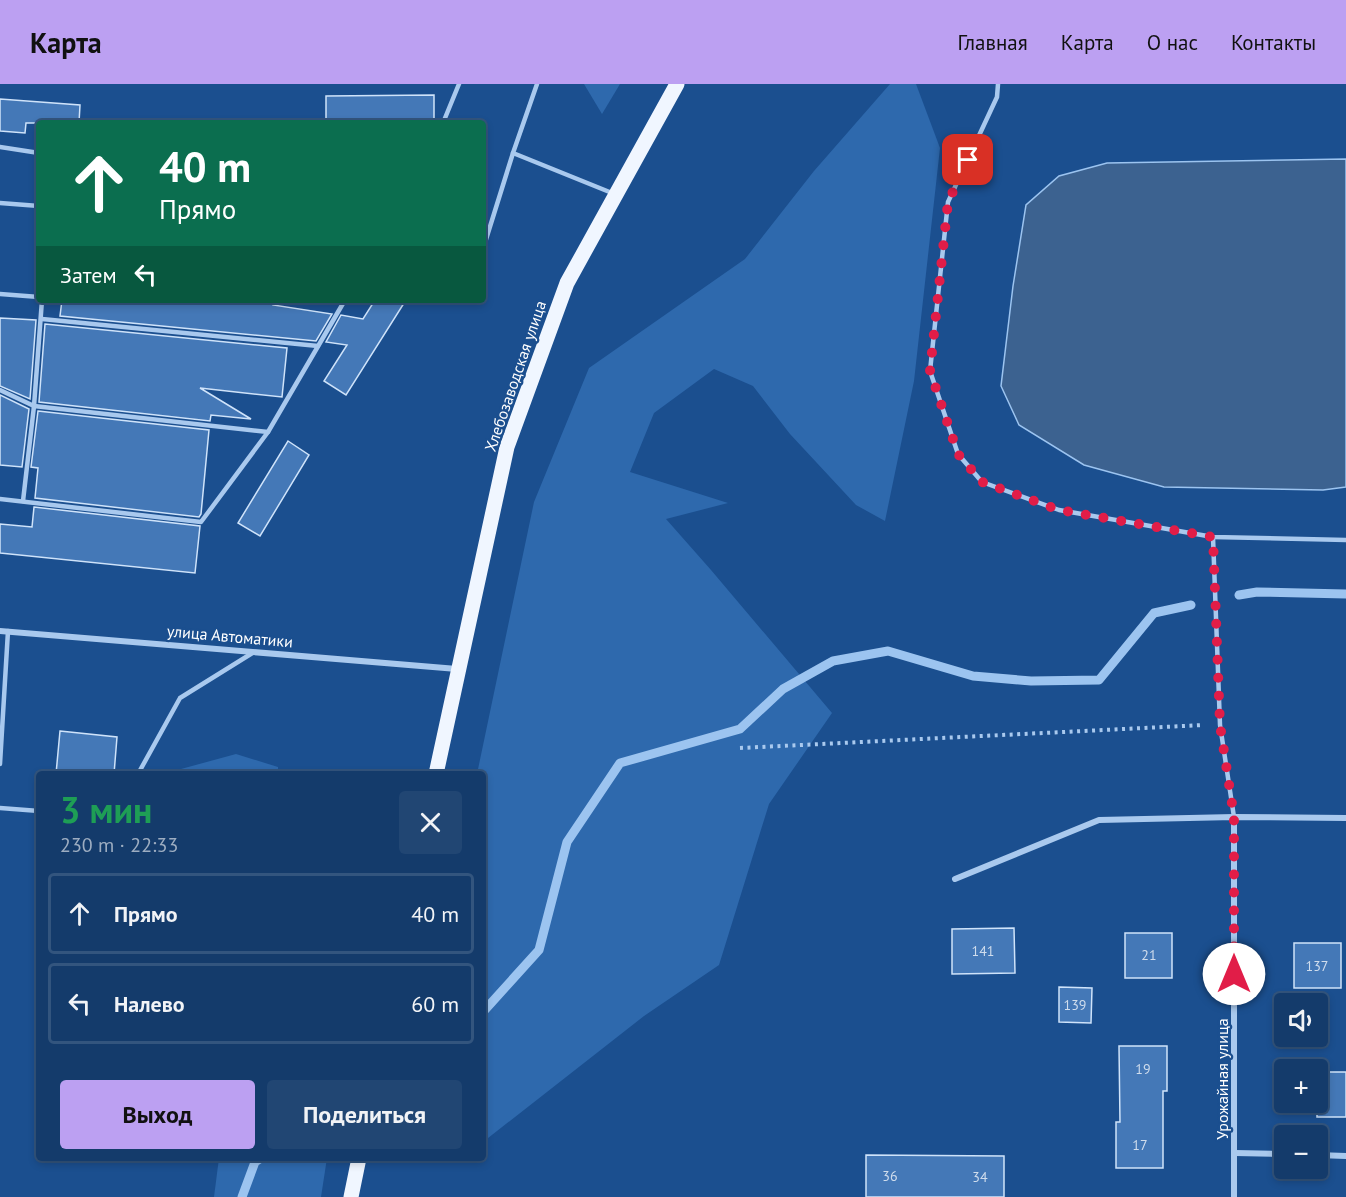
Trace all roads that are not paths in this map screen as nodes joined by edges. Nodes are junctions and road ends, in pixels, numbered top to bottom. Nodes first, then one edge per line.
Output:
1 (459, 84) edge
2 (537, 84) edge
3 (677, 84) edge
4 (998, 84) edge
5 (444, 120) edge
6 (0, 147) edge
7 (36, 153) edge
8 (513, 153) junction
9 (615, 194) junction
10 (0, 203) edge
11 (36, 206) edge
12 (486, 239) edge
13 (0, 294) edge
14 (36, 298) edge
15 (40, 303) edge
16 (343, 303) edge
17 (42, 319) junction
18 (318, 346) junction
19 (0, 390) edge
20 (34, 406) junction
21 (268, 432) junction
22 (0, 499) edge
23 (23, 501) junction
24 (1213, 537) junction
25 (1346, 540) edge
26 (0, 631) edge
27 (8, 631) junction
28 (254, 652) junction
29 (458, 669) junction
30 (0, 764) edge
31 (140, 771) edge
32 (437, 771) edge
33 (0, 808) edge
34 (36, 810) edge
35 (1234, 817) junction
36 (1346, 818) edge
37 (955, 879) dead end
38 (1235, 1153) junction
39 (1274, 1154) edge
40 (1328, 1155) edge
41 (1346, 1156) edge
42 (357, 1161) edge
43 (351, 1197) edge
44 (1234, 1197) edge

1 - 5 lane
2 - 8 lane
3 - 9 main road, Хлебозаводская улица
4 - 24 lane
6 - 7 lane
8 - 9 lane
8 - 12 lane
9 - 29 main road, Хлебозаводская улица
10 - 11 lane
13 - 14 lane
15 - 17 lane
16 - 18 lane
17 - 18 lane
17 - 20 lane
18 - 21 lane
19 - 20 lane
20 - 21 lane
20 - 23 lane
21 - 23 lane
22 - 23 lane
24 - 25 lane
24 - 35 lane
26 - 27 street, улица Автоматики
27 - 28 street, улица Автоматики
27 - 30 lane
28 - 29 street, улица Автоматики
28 - 31 lane
29 - 32 main road, Хлебозаводская улица
33 - 34 lane
35 - 36 street
35 - 37 street
35 - 38 street, Урожайная улица
38 - 39 street
38 - 44 street, Урожайная улица
40 - 41 street
42 - 43 main road

